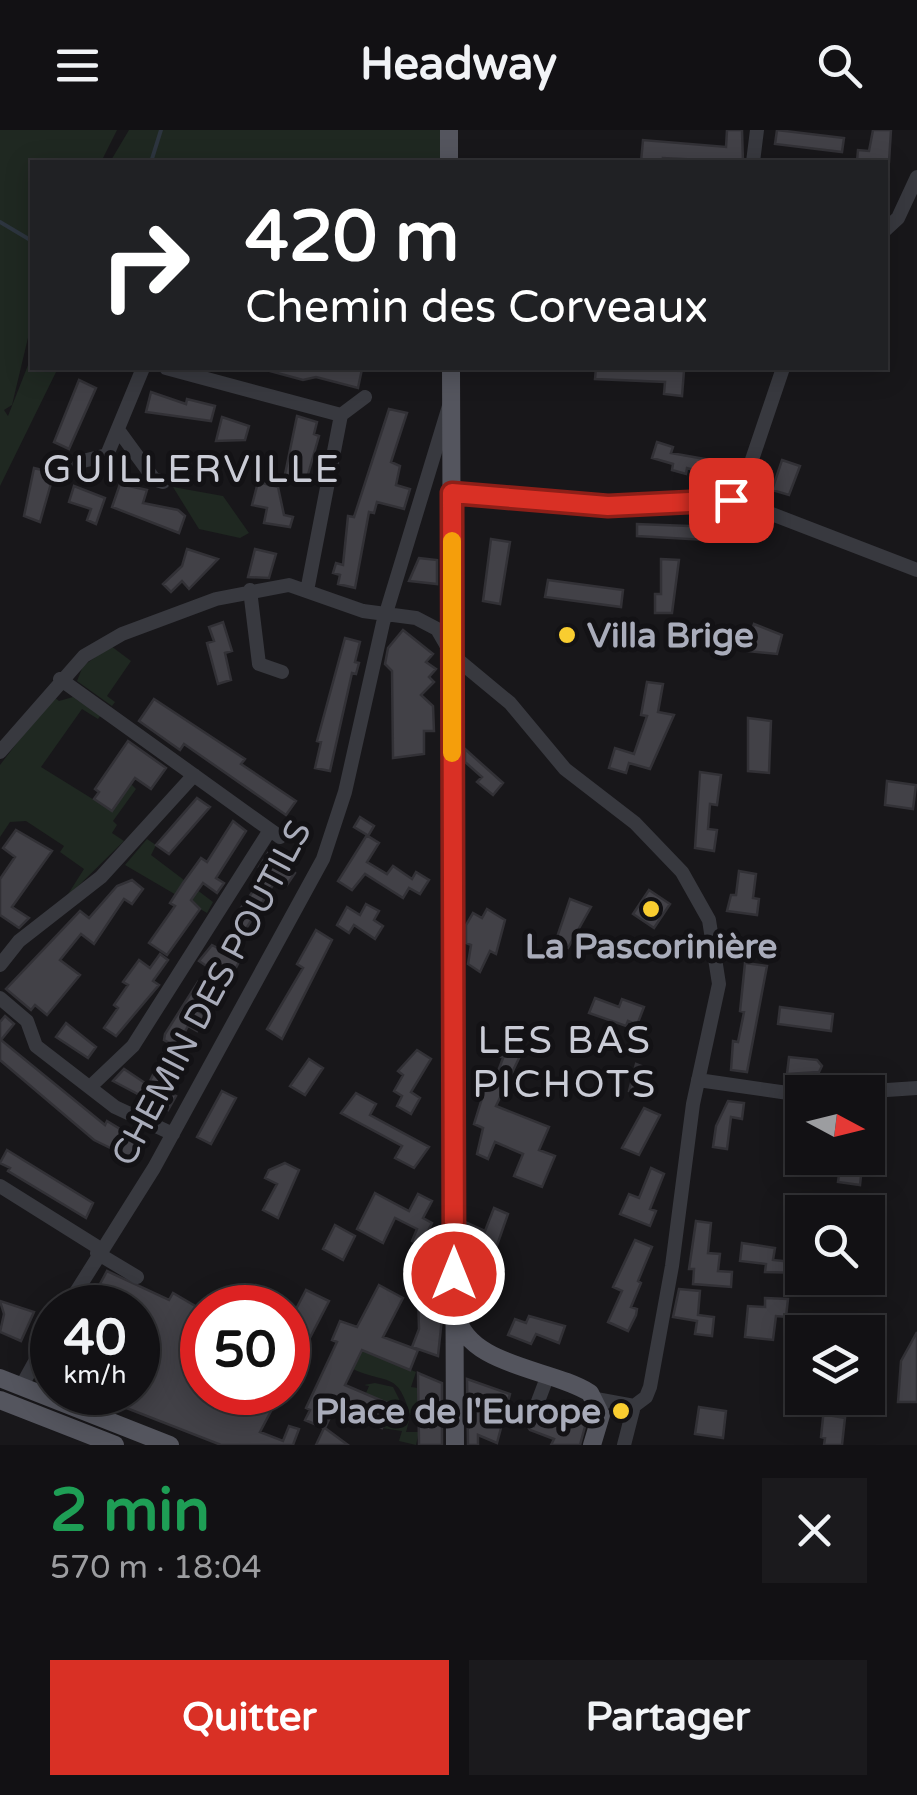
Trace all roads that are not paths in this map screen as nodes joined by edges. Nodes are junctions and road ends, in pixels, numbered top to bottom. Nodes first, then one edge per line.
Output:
1 (449, 130) edge
2 (757, 130) edge
3 (449, 160) edge
4 (753, 160) edge
5 (917, 177) edge
6 (888, 227) edge
7 (142, 370) edge
8 (173, 370) edge
9 (451, 370) edge
10 (782, 370) edge
11 (366, 396) dead end
12 (450, 401) junction
13 (341, 415) junction
14 (118, 431) junction
15 (76, 464) dead end
16 (163, 482) dead end
17 (452, 493) junction
18 (738, 501) junction
19 (917, 570) edge
20 (250, 590) junction
21 (307, 591) junction
22 (388, 614) junction
23 (452, 655) junction
24 (282, 672) dead end
25 (60, 679) junction
26 (0, 752) edge
27 (194, 774) junction
28 (0, 965) edge
29 (0, 998) edge
30 (698, 1080) junction
31 (91, 1086) junction
32 (917, 1088) edge
33 (885, 1090) edge
34 (785, 1093) edge
35 (173, 1134) junction
36 (0, 1186) edge
37 (98, 1251) junction
38 (138, 1277) dead end
39 (79, 1285) edge
40 (454, 1308) junction
41 (487, 1352) junction
42 (30, 1373) edge
43 (548, 1376) junction
44 (0, 1378) edge
45 (21, 1387) junction
46 (596, 1399) junction
47 (3, 1401) edge
48 (537, 1404) tunnel mouth
49 (454, 1406) junction
50 (634, 1406) junction
51 (76, 1437) edge
52 (115, 1445) edge
53 (170, 1445) edge
54 (455, 1445) edge
55 (592, 1445) edge
56 (624, 1445) edge

1 - 3 main road
2 - 4 street
5 - 6 street
7 - 14 street
8 - 13 street
9 - 12 main road
10 - 18 street
11 - 13 street
12 - 17 main road
12 - 22 street, CHEMIN DES POUTILS
13 - 21 street
14 - 15 street
14 - 16 street
17 - 18 street
17 - 23 main road
18 - 19 street
20 - 21 street
20 - 24 street
20 - 25 street
21 - 22 street
22 - 23 street
22 - 35 street, CHEMIN DES POUTILS
23 - 30 street
23 - 40 main road
25 - 26 street
25 - 27 street
27 - 28 street
27 - 31 street
29 - 31 street
30 - 34 street
30 - 50 street
31 - 35 street
32 - 33 street
35 - 37 street, CHEMIN DES POUTILS
36 - 37 street
37 - 38 street
37 - 39 street, CHEMIN DES POUTILS
40 - 41 main road
40 - 49 main road
41 - 43 main road
41 - 49 main road
42 - 45 street
43 - 46 main road
43 - 48 street
44 - 45 main road
45 - 53 main road
46 - 50 street
46 - 55 main road
47 - 51 main road
49 - 54 main road
50 - 56 street
51 - 52 main road

